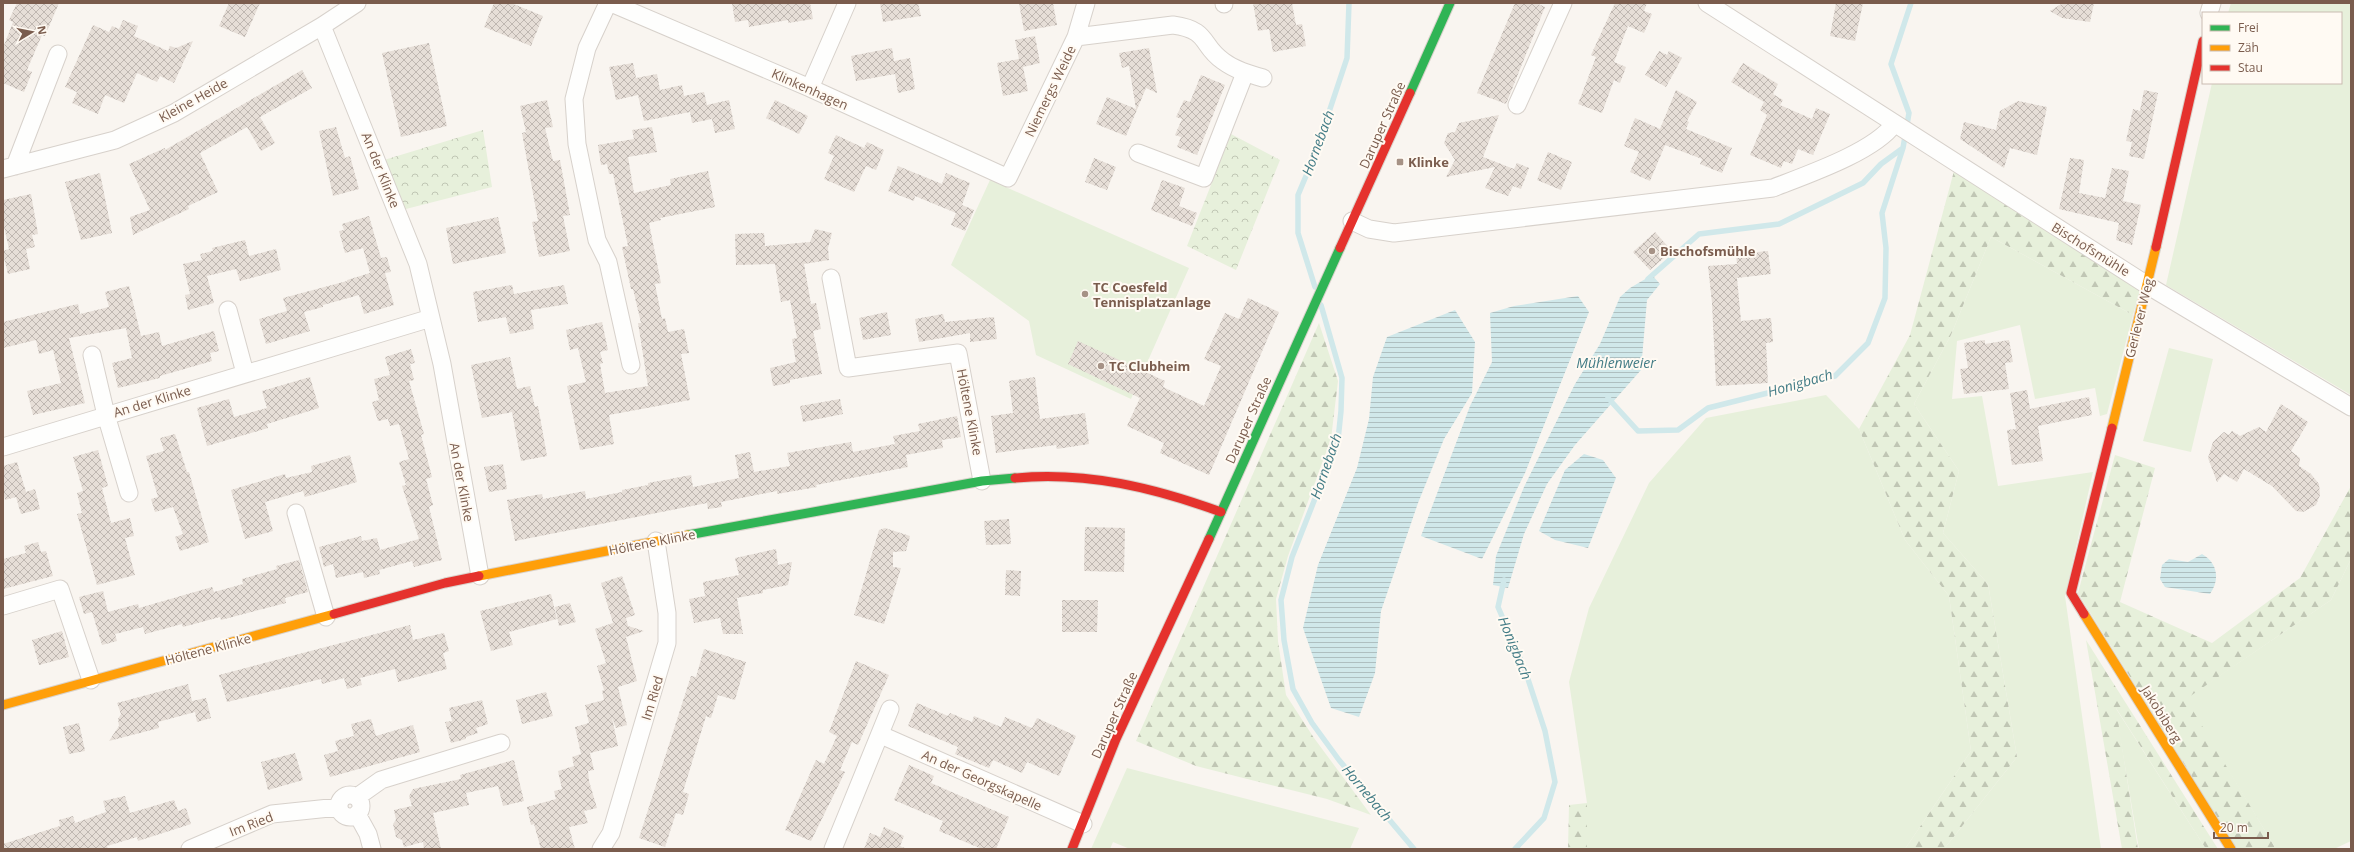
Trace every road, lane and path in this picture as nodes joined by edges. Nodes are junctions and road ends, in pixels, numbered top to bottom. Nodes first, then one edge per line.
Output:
1 (357, 3) edge
2 (610, 3) edge
3 (847, 3) edge
4 (1086, 3) edge
5 (1450, 3) edge
6 (1563, 3) edge
7 (1707, 3) edge
8 (322, 26) junction
9 (1076, 37) junction
10 (2202, 45) edge
11 (58, 54) dead end
12 (1245, 73) junction
13 (1263, 78) dead end
14 (810, 88) junction
15 (1517, 105) dead end
16 (1898, 127) junction
17 (1138, 153) dead end
18 (9, 168) edge
19 (1008, 178) joint
20 (1352, 221) junction
21 (831, 278) dead end
22 (2147, 285) junction
23 (228, 310) dead end
24 (431, 318) junction
25 (92, 355) dead end
26 (631, 365) dead end
27 (245, 373) junction
28 (2351, 407) edge
29 (106, 415) junction
30 (3, 447) edge
31 (982, 481) junction
32 (129, 493) dead end
33 (1221, 512) junction
34 (296, 513) dead end
35 (656, 541) junction
36 (480, 576) junction
37 (2071, 594) joint
38 (3, 606) edge
39 (326, 617) junction
40 (90, 680) junction
41 (3, 705) edge
42 (890, 710) dead end
43 (881, 736) junction
44 (501, 743) dead end
45 (357, 798) junction
46 (339, 807) junction
47 (358, 814) junction
48 (1083, 824) junction
49 (190, 849) edge
50 (372, 849) edge
51 (601, 849) edge
52 (833, 849) edge
53 (1072, 849) edge
54 (2231, 849) edge

1 - 8 street, Kleine Heide
2 - 14 street, Klinkenhagen
2 - 26 street, Klinkenhagen
3 - 14 street
4 - 9 street, Niemergs Weide
5 - 20 street, Daruper Straße
6 - 15 street
7 - 16 street, Bischofsmühle
8 - 18 street, Kleine Heide
8 - 24 street, An der Klinke
9 - 12 street
9 - 19 street, Niemergs Weide
10 - 22 street, Gerlever Weg
11 - 18 street, Kleine Heide
12 - 13 street
12 - 17 street
14 - 19 street, Klinkenhagen
16 - 20 street
16 - 22 street, Bischofsmühle
20 - 33 street, Daruper Straße
21 - 31 street, Höltene Klinke
22 - 28 street, Bischofsmühle
22 - 37 street, Gerlever Weg
23 - 27 street
24 - 27 street, An der Klinke
24 - 36 street, An der Klinke
25 - 29 street, An der Klinke
27 - 29 street, An der Klinke
29 - 30 street, An der Klinke
29 - 32 street, An der Klinke
31 - 33 street, Höltene Klinke
31 - 35 street, Höltene Klinke
33 - 48 street, Daruper Straße
34 - 39 street
35 - 36 street, Höltene Klinke
35 - 51 street, Im Ried
36 - 39 street, Höltene Klinke
37 - 54 street, Jakobiberg
38 - 40 street
39 - 40 street, Höltene Klinke
40 - 41 street, Höltene Klinke
42 - 43 street
43 - 48 street, An der Georgskapelle
43 - 52 street
44 - 45 street
45 - 46 street
45 - 47 street
46 - 47 street
46 - 49 street, Im Ried
47 - 50 street
48 - 53 street, Daruper Straße

